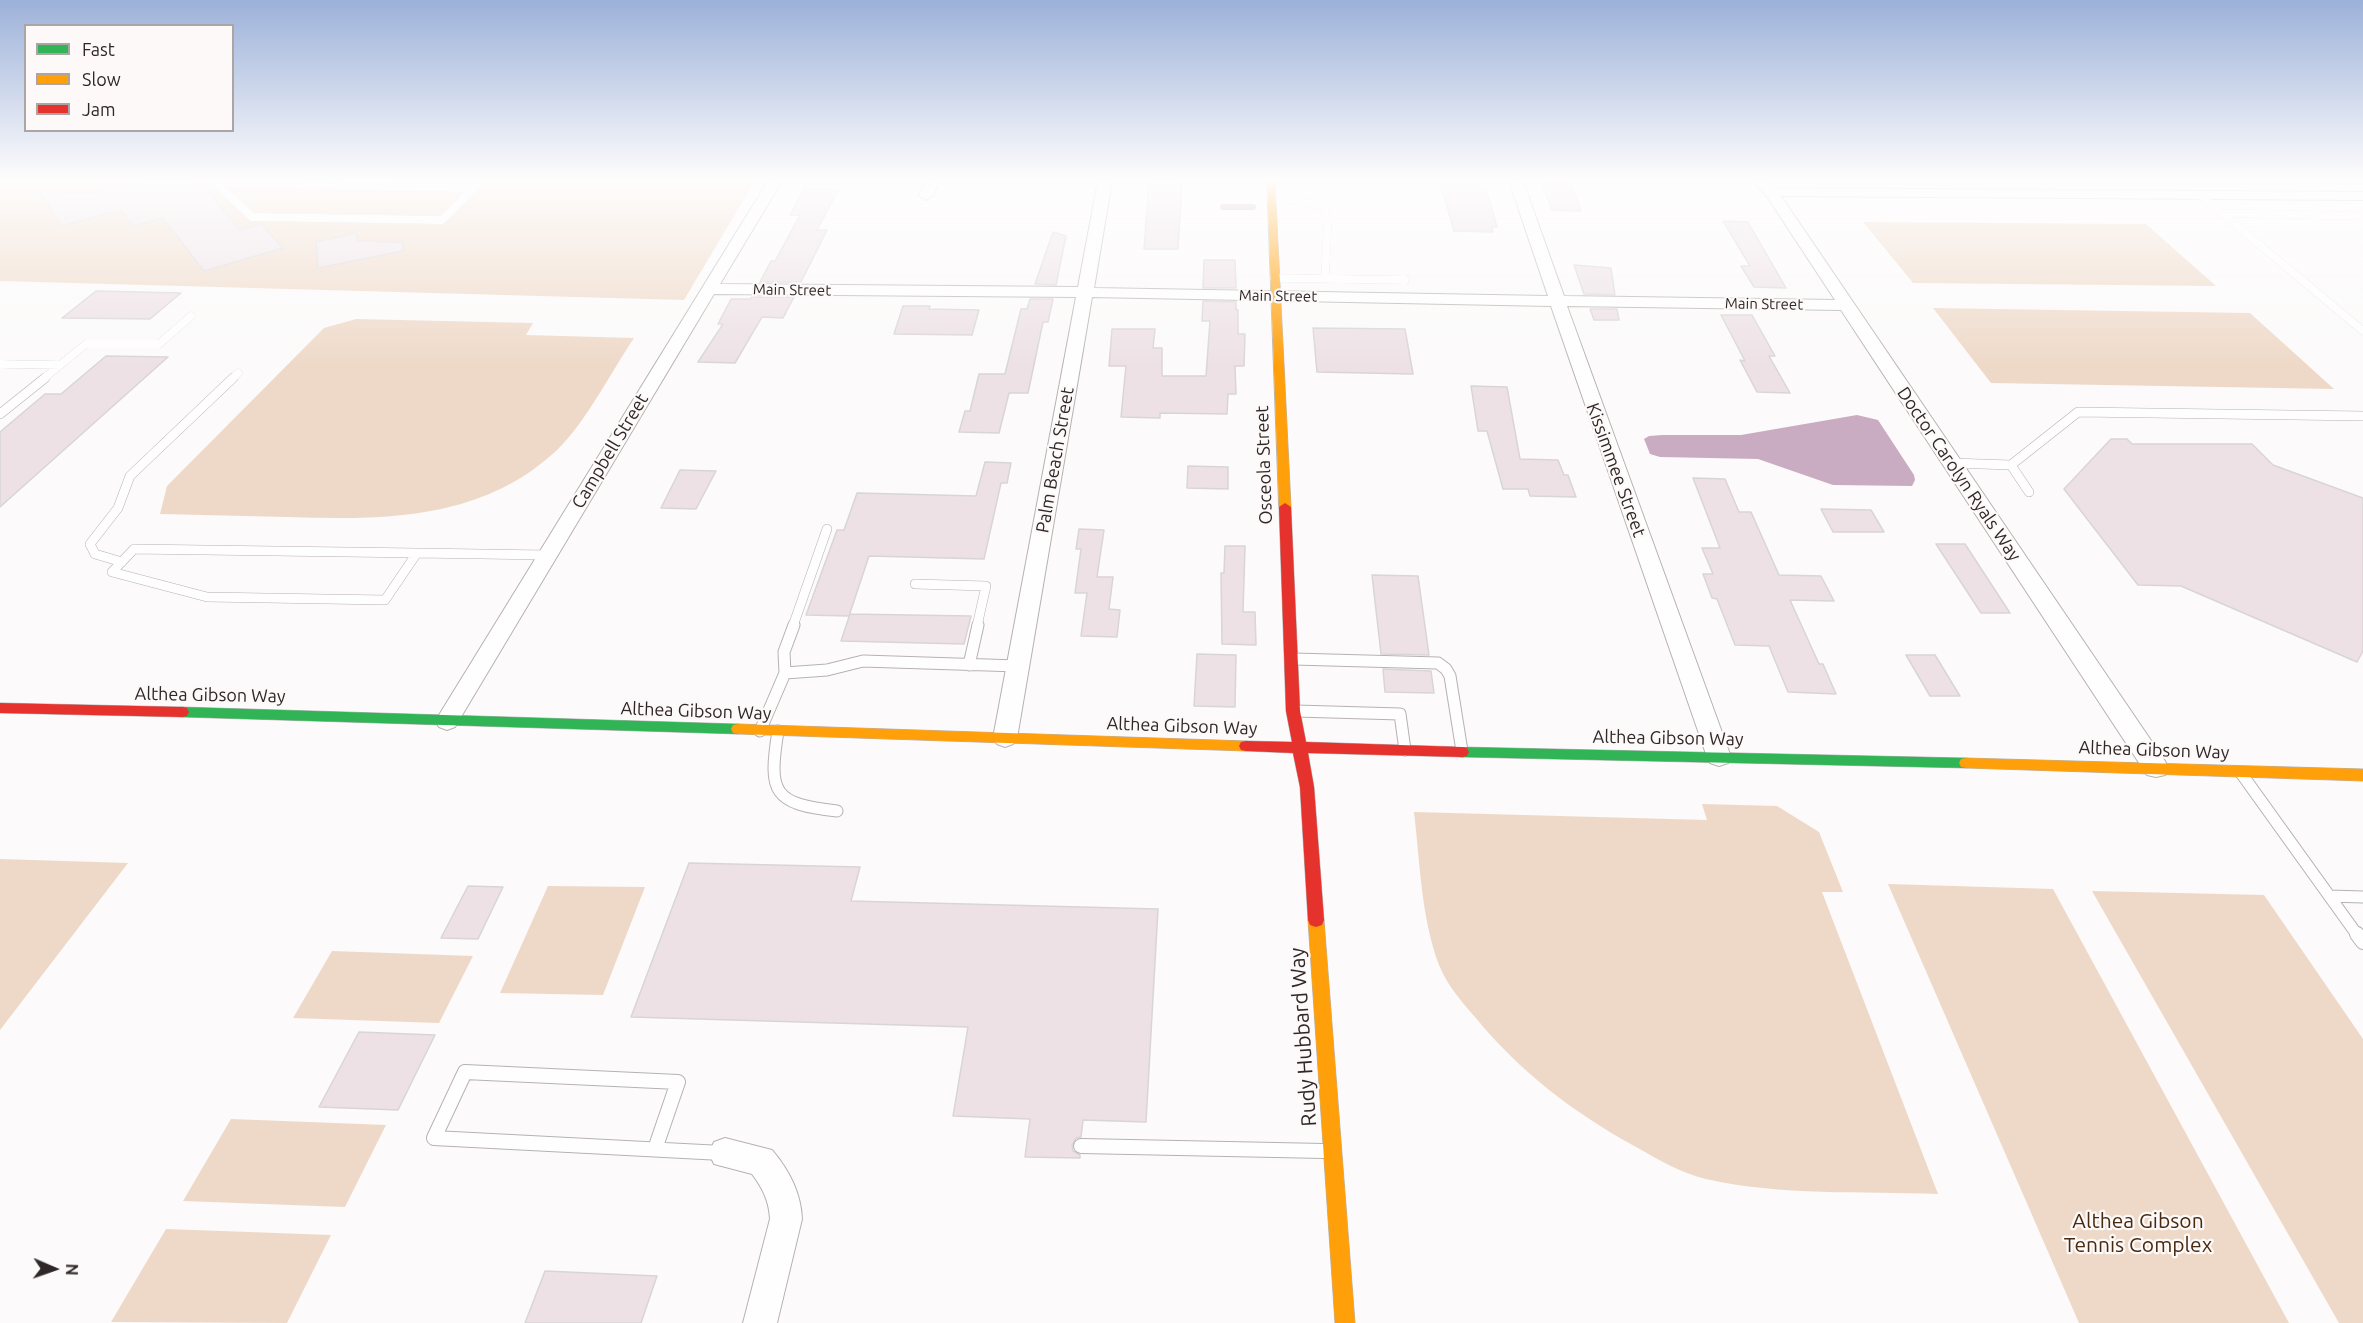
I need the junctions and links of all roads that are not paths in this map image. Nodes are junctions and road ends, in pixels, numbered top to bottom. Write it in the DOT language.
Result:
graph roads {
  1 [pos="737,243"];
  2 [pos="1094,243"];
  3 [pos="1273,243"];
  4 [pos="1327,243"];
  5 [pos="1538,243"];
  6 [pos="1803,243"];
  7 [pos="2258,243"];
  8 [pos="1325,278"];
  9 [pos="1274,279"];
  10 [pos="1406,280"];
  11 [pos="709,288"];
  12 [pos="1084,294"];
  13 [pos="1275,297"];
  14 [pos="1559,301"];
  15 [pos="1846,305"];
  16 [pos="191,316"];
  17 [pos="2363,331"];
  18 [pos="0,364"];
  19 [pos="60,365"];
  20 [pos="238,373"];
  21 [pos="0,414"];
  22 [pos="2363,416"];
  23 [pos="1952,464"];
  24 [pos="2011,465"];
  25 [pos="2029,492"];
  26 [pos="827,529"];
  27 [pos="417,553"];
  28 [pos="546,555"];
  29 [pos="122,562"];
  30 [pos="915,584"];
  31 [pos="1290,659"];
  32 [pos="969,665"];
  33 [pos="1018,666"];
  34 [pos="785,674"];
  35 [pos="0,708"];
  36 [pos="1293,711"];
  37 [pos="447,721"];
  38 [pos="760,731"];
  39 [pos="778,731"];
  40 [pos="1005,738"];
  41 [pos="1299,748"];
  42 [pos="1405,750"];
  43 [pos="1462,751"];
  44 [pos="1719,757"];
  45 [pos="2156,768"];
  46 [pos="2239,770"];
  47 [pos="2363,775"];
  48 [pos="837,812"];
  49 [pos="2330,896"];
  50 [pos="2363,897"];
  51 [pos="2363,942"];
  52 [pos="1082,1146"];
  53 [pos="655,1149"];
  54 [pos="1333,1151"];
  55 [pos="725,1153"];
  56 [pos="760,1323"];
  57 [pos="1345,1323"];
  1 -- 11 [label="street, Campbell Street"];
  2 -- 12 [label="street, Palm Beach Street"];
  3 -- 9 [label="street, Osceola Street"];
  4 -- 8 [label="lane"];
  5 -- 14 [label="street, Kissimmee Street"];
  6 -- 15 [label="street, Doctor Carolyn Ryals Way"];
  7 -- 17 [label="lane"];
  8 -- 9 [label="lane"];
  8 -- 10 [label="lane"];
  9 -- 13 [label="street, Osceola Street"];
  11 -- 12 [label="street, Main Street"];
  11 -- 28 [label="street, Campbell Street"];
  12 -- 13 [label="street, Main Street"];
  12 -- 33 [label="street, Palm Beach Street"];
  13 -- 14 [label="street, Main Street"];
  13 -- 31 [label="street, Osceola Street"];
  14 -- 15 [label="street, Main Street"];
  14 -- 44 [label="street, Kissimmee Street"];
  15 -- 23 [label="street, Doctor Carolyn Ryals Way"];
  16 -- 19 [label="lane"];
  18 -- 19 [label="lane"];
  19 -- 21 [label="lane"];
  20 -- 29 [label="lane"];
  22 -- 24 [label="lane"];
  23 -- 24 [label="lane"];
  23 -- 45 [label="street, Doctor Carolyn Ryals Way"];
  24 -- 25 [label="lane"];
  26 -- 34 [label="lane"];
  27 -- 28 [label="lane"];
  27 -- 29 [label="lane"];
  27 -- 29 [label="lane"];
  28 -- 37 [label="street, Campbell Street"];
  30 -- 32 [label="lane"];
  31 -- 36 [label="street, Osceola Street"];
  31 -- 43 [label="lane"];
  32 -- 33 [label="lane"];
  32 -- 34 [label="lane"];
  33 -- 40 [label="street, Palm Beach Street"];
  34 -- 38 [label="lane"];
  35 -- 37 [label="street, Althea Gibson Way"];
  36 -- 41 [label="street, Osceola Street"];
  36 -- 42 [label="lane"];
  37 -- 38 [label="street, Althea Gibson Way"];
  38 -- 39 [label="street, Althea Gibson Way"];
  39 -- 40 [label="street, Althea Gibson Way"];
  39 -- 48 [label="lane"];
  40 -- 41 [label="street, Althea Gibson Way"];
  41 -- 42 [label="street, Althea Gibson Way"];
  41 -- 54 [label="street, Rudy Hubbard Way"];
  42 -- 43 [label="street, Althea Gibson Way"];
  43 -- 44 [label="street, Althea Gibson Way"];
  44 -- 45 [label="street, Althea Gibson Way"];
  45 -- 46 [label="street, Althea Gibson Way"];
  46 -- 47 [label="street, Althea Gibson Way"];
  46 -- 49 [label="lane"];
  49 -- 50 [label="lane"];
  49 -- 51 [label="lane"];
  52 -- 54 [label="lane"];
  53 -- 53 [label="lane"];
  53 -- 55 [label="lane"];
  54 -- 57 [label="street, Rudy Hubbard Way"];
  55 -- 56 [label="street"];
}
